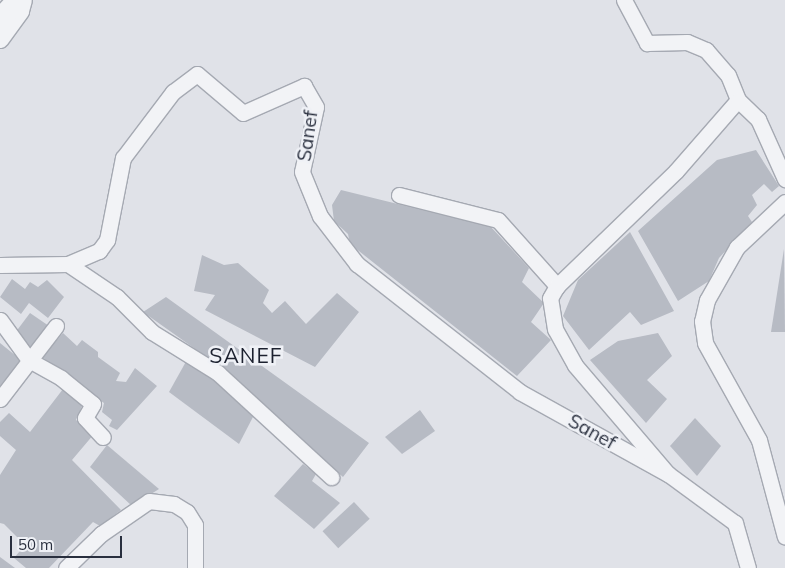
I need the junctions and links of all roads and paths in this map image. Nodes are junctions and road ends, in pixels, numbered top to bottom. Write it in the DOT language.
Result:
graph roads {
  1 [pos="16,0"];
  2 [pos="23,0"];
  3 [pos="624,0"];
  4 [pos="0,17"];
  5 [pos="0,40"];
  6 [pos="738,100"];
  7 [pos="785,179"];
  8 [pos="399,195"];
  9 [pos="785,202"];
  10 [pos="68,264"];
  11 [pos="0,265"];
  12 [pos="557,286"];
  13 [pos="0,320"];
  14 [pos="56,326"];
  15 [pos="29,360"];
  16 [pos="0,399"];
  17 [pos="103,437"];
  18 [pos="668,474"];
  19 [pos="330,477"];
  20 [pos="785,538"];
  21 [pos="66,568"];
  22 [pos="195,568"];
  23 [pos="748,568"];
  1 -- 4 [label="street"];
  2 -- 5 [label="street"];
  3 -- 6 [label="street"];
  6 -- 7 [label="street"];
  6 -- 12 [label="street"];
  8 -- 12 [label="street"];
  9 -- 20 [label="street"];
  10 -- 11 [label="street, Sanef"];
  10 -- 18 [label="street, Sanef"];
  10 -- 19 [label="street"];
  12 -- 18 [label="street, Sanef"];
  13 -- 15 [label="street"];
  14 -- 15 [label="street"];
  15 -- 16 [label="street"];
  15 -- 17 [label="street"];
  18 -- 23 [label="street, Sanef"];
  21 -- 22 [label="street"];
}
